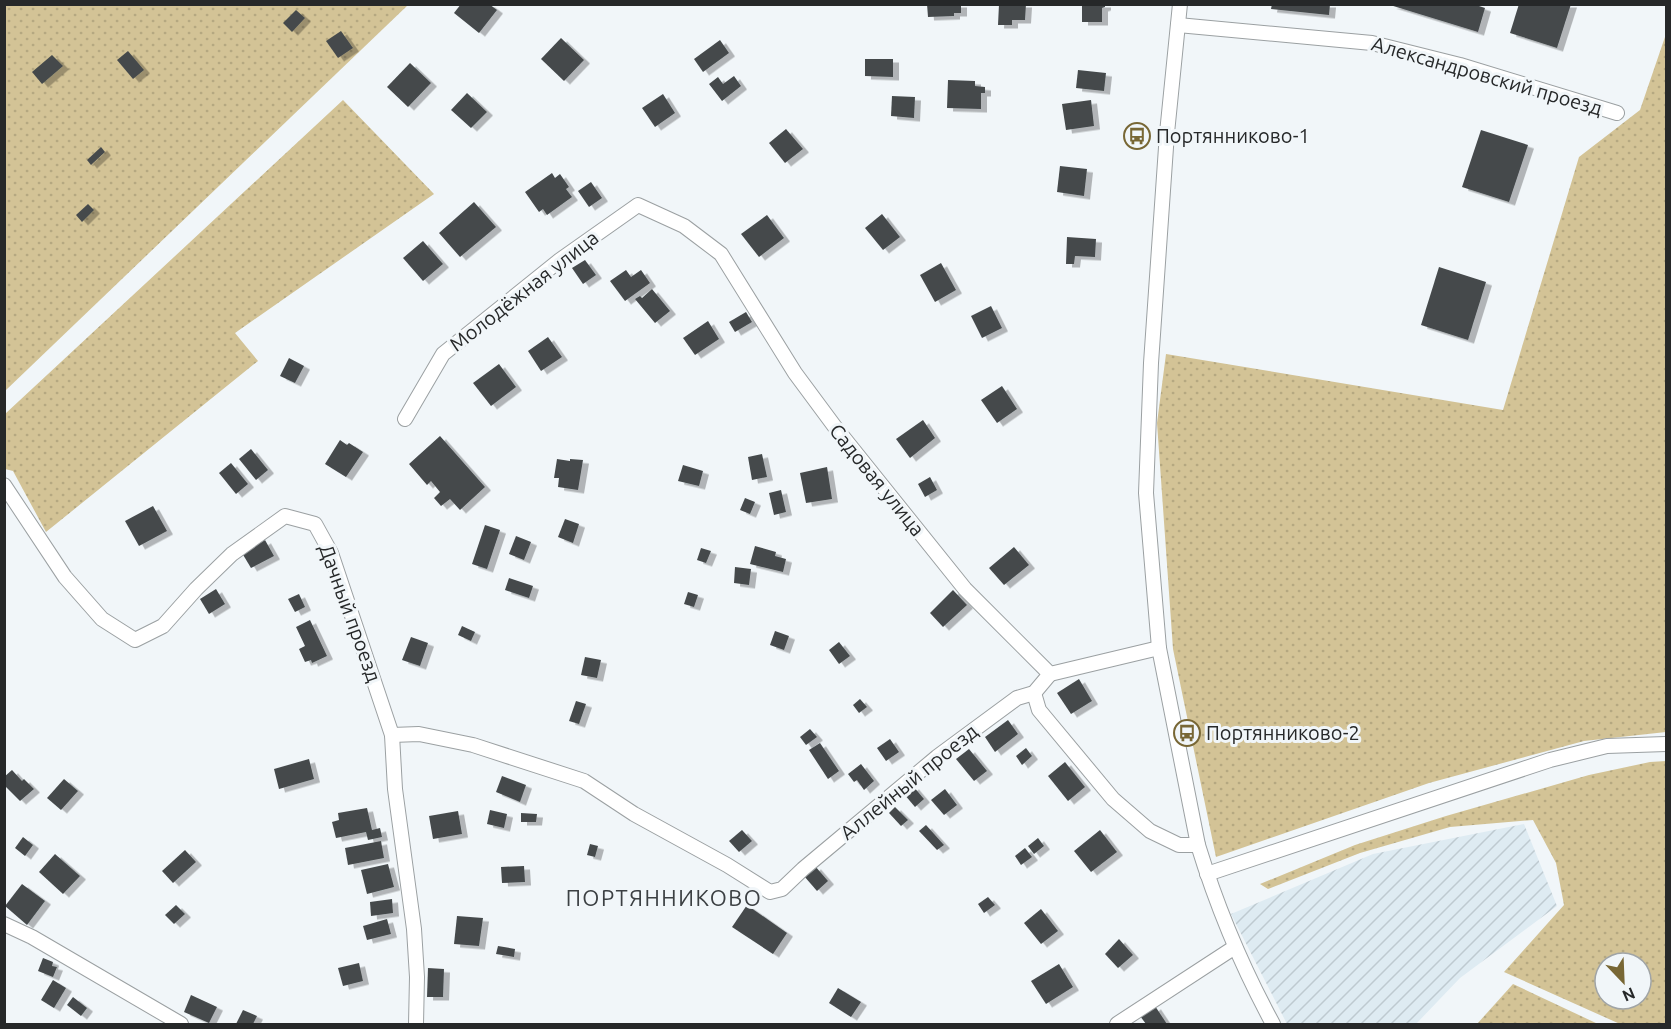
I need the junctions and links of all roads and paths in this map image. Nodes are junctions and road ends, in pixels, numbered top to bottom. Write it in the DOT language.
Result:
graph roads {
  1 [pos="1180,4"];
  2 [pos="1178,25"];
  3 [pos="1617,113"];
  4 [pos="638,205"];
  5 [pos="405,420"];
  6 [pos="4,485"];
  7 [pos="1159,648"];
  8 [pos="1050,674"];
  9 [pos="1034,693"];
  10 [pos="392,735"];
  11 [pos="1666,744"];
  12 [pos="1198,844"];
  13 [pos="1207,874"];
  14 [pos="4,924"];
  15 [pos="1235,947"];
  16 [pos="181,1024"];
  17 [pos="416,1024"];
  18 [pos="1117,1024"];
  19 [pos="1273,1024"];
  1 -- 2 [label="street"];
  2 -- 3 [label="street, Александровский проезд"];
  2 -- 7 [label="street"];
  4 -- 5 [label="street, Молодёжная улица"];
  4 -- 8 [label="street, Садовая улица"];
  6 -- 10 [label="street, Дачный проезд"];
  7 -- 8 [label="street"];
  7 -- 12 [label="street"];
  8 -- 9 [label="street, Аллейный проезд"];
  9 -- 10 [label="street, Аллейный проезд"];
  9 -- 12 [label="street"];
  10 -- 17 [label="street, Дачный проезд"];
  11 -- 13 [label="street"];
  12 -- 13 [label="street"];
  13 -- 15 [label="street"];
  14 -- 16 [label="street"];
  15 -- 18 [label="street"];
  15 -- 19 [label="street"];
}
